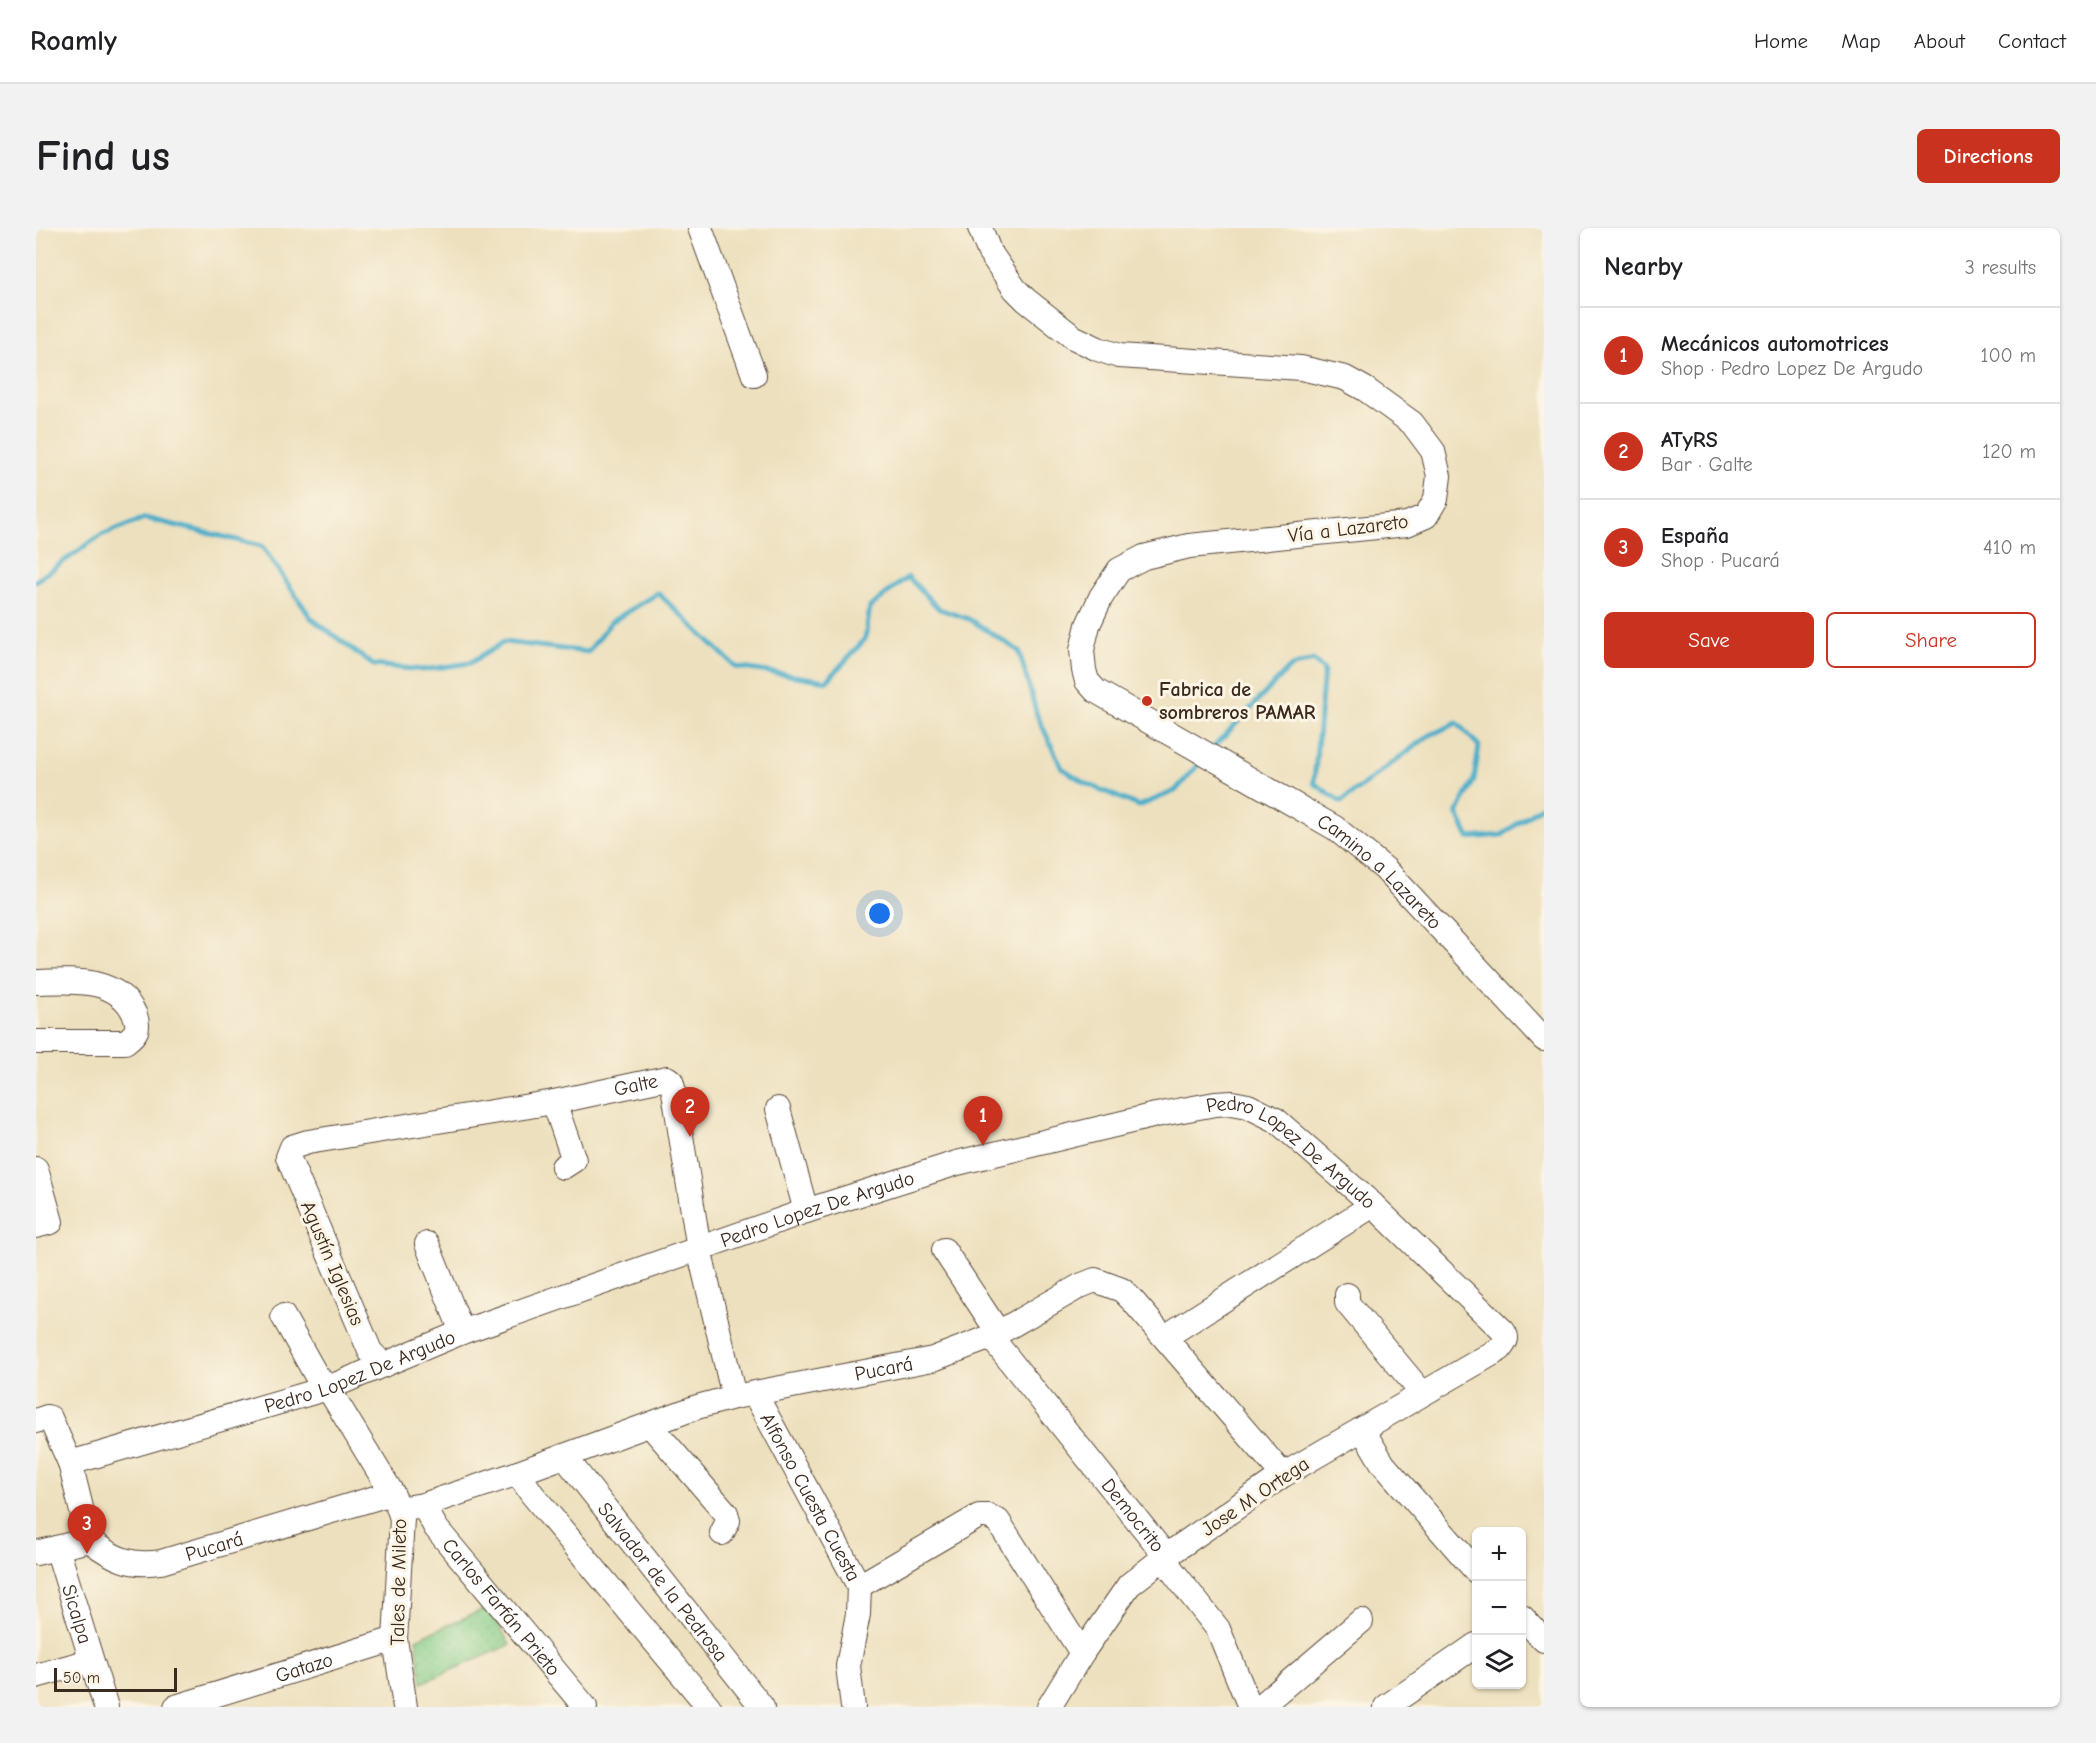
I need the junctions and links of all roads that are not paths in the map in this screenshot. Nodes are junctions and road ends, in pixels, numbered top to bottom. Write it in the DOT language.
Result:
graph roads {
  1 [pos="700,228"];
  2 [pos="980,228"];
  3 [pos="754,375"];
  4 [pos="1184,741"];
  5 [pos="36,982"];
  6 [pos="1544,1039"];
  7 [pos="36,1042"];
  8 [pos="554,1102"];
  9 [pos="778,1108"];
  10 [pos="288,1157"];
  11 [pos="563,1167"];
  12 [pos="36,1169"];
  13 [pos="1372,1205"];
  14 [pos="806,1211"];
  15 [pos="44,1224"];
  16 [pos="427,1244"];
  17 [pos="699,1250"];
  18 [pos="944,1250"];
  19 [pos="1347,1294"];
  20 [pos="283,1316"];
  21 [pos="462,1332"];
  22 [pos="995,1334"];
  23 [pos="1507,1336"];
  24 [pos="1165,1337"];
  25 [pos="383,1365"];
  26 [pos="328,1388"];
  27 [pos="1422,1393"];
  28 [pos="744,1396"];
  29 [pos="36,1421"];
  30 [pos="650,1425"];
  31 [pos="1362,1429"];
  32 [pos="564,1456"];
  33 [pos="70,1463"];
  34 [pos="519,1473"];
  35 [pos="1283,1475"];
  36 [pos="396,1501"];
  37 [pos="423,1505"];
  38 [pos="722,1533"];
  39 [pos="89,1540"];
  40 [pos="46,1550"];
  41 [pos="1166,1557"];
  42 [pos="1472,1566"];
  43 [pos="859,1586"];
  44 [pos="1361,1621"];
  45 [pos="395,1639"];
  46 [pos="1472,1648"];
  47 [pos="1082,1653"];
  48 [pos="90,1661"];
  49 [pos="36,1676"];
  50 [pos="106,1707"];
  51 [pos="176,1707"];
  52 [pos="405,1707"];
  53 [pos="585,1707"];
  54 [pos="709,1707"];
  55 [pos="762,1707"];
  56 [pos="853,1707"];
  57 [pos="1048,1707"];
  58 [pos="1250,1707"];
  59 [pos="1260,1707"];
  60 [pos="1386,1707"];
  1 -- 3 [label="street"];
  2 -- 4 [label="street, Vía a Lazareto"];
  4 -- 6 [label="street, Camino a Lazareto"];
  5 -- 7 [label="street"];
  8 -- 10 [label="street, Galte"];
  8 -- 11 [label="street"];
  8 -- 17 [label="street, Galte"];
  9 -- 14 [label="street"];
  10 -- 25 [label="street, Agustín Iglesias"];
  12 -- 15 [label="street"];
  13 -- 14 [label="street, Pedro Lopez De Argudo"];
  13 -- 23 [label="street, Pedro Lopez De Argudo"];
  13 -- 24 [label="street"];
  14 -- 17 [label="street, Pedro Lopez De Argudo"];
  16 -- 21 [label="street"];
  17 -- 21 [label="street, Pedro Lopez De Argudo"];
  17 -- 28 [label="street, Galte"];
  18 -- 22 [label="street, Democrito"];
  19 -- 27 [label="street"];
  20 -- 26 [label="street"];
  21 -- 25 [label="street, Pedro Lopez De Argudo"];
  22 -- 24 [label="street, Pucará"];
  22 -- 28 [label="street, Pucará"];
  22 -- 41 [label="street, Democrito"];
  23 -- 27 [label="street, Jose M Ortega"];
  24 -- 35 [label="street, Pucará"];
  25 -- 26 [label="street, Pedro Lopez De Argudo"];
  26 -- 33 [label="street, Pedro Lopez De Argudo"];
  26 -- 36 [label="street"];
  27 -- 31 [label="street, Jose M Ortega"];
  28 -- 30 [label="street, Pucará"];
  28 -- 43 [label="street, Alfonso Cuesta Cuesta"];
  29 -- 33 [label="street"];
  30 -- 32 [label="street, Pucará"];
  30 -- 38 [label="street"];
  31 -- 35 [label="street, Jose M Ortega"];
  31 -- 42 [label="street"];
  32 -- 34 [label="street, Pucará"];
  32 -- 55 [label="street, Salvador de la Pedrosa"];
  33 -- 39 [label="street"];
  34 -- 37 [label="street, Pucará"];
  34 -- 54 [label="street"];
  35 -- 41 [label="street, Jose M Ortega"];
  36 -- 37 [label="street, Pucará"];
  36 -- 39 [label="street, Pucará"];
  36 -- 45 [label="street, Tales de Mileto"];
  37 -- 53 [label="street, Carlos Farfán Prieto"];
  39 -- 40 [label="street"];
  40 -- 48 [label="street, Sicalpa"];
  41 -- 47 [label="street, Jose M Ortega"];
  41 -- 58 [label="street, Democrito"];
  43 -- 47 [label="street"];
  43 -- 56 [label="street, Alfonso Cuesta Cuesta"];
  44 -- 59 [label="street"];
  45 -- 51 [label="street, Gatazo"];
  45 -- 52 [label="street, Tales de Mileto"];
  46 -- 60 [label="street"];
  47 -- 57 [label="street, Jose M Ortega"];
  48 -- 49 [label="street, Sicalpa"];
  48 -- 50 [label="street"];
}
